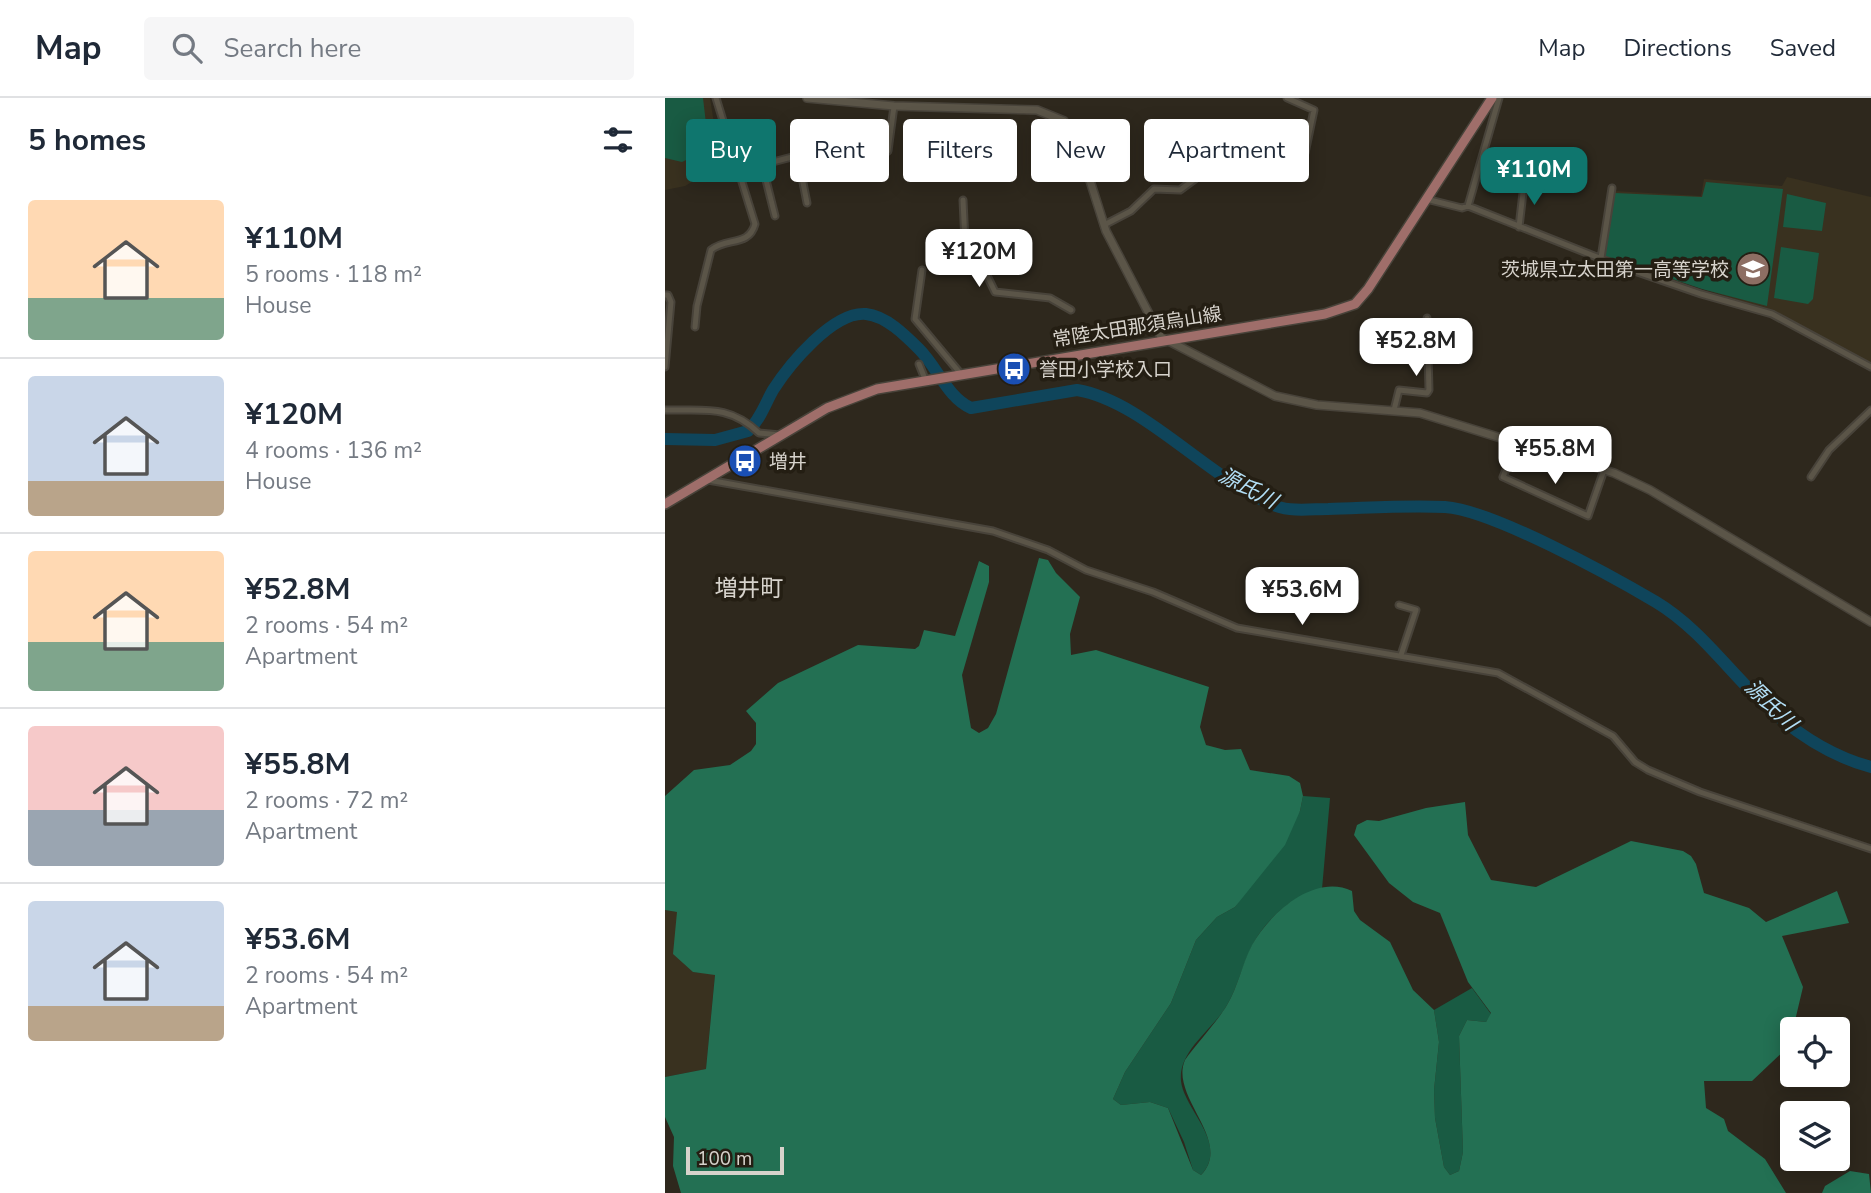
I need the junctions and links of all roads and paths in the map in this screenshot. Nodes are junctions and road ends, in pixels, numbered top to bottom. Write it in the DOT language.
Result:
graph roads {
  1 [pos="716,98"];
  2 [pos="807,98"];
  3 [pos="1287,98"];
  4 [pos="1492,98"];
  5 [pos="1499,98"];
  6 [pos="894,106"];
  7 [pos="1309,134"];
  8 [pos="889,144"];
  9 [pos="790,159"];
  10 [pos="803,182"];
  11 [pos="1191,182"];
  12 [pos="1524,184"];
  13 [pos="1612,188"];
  14 [pos="1426,199"];
  15 [pos="963,200"];
  16 [pos="807,203"];
  17 [pos="1468,206"];
  18 [pos="775,216"];
  19 [pos="1104,225"];
  20 [pos="1519,227"];
  21 [pos="1601,258"];
  22 [pos="922,270"];
  23 [pos="665,295"];
  24 [pos="1071,310"];
  25 [pos="1427,318"];
  26 [pos="695,327"];
  27 [pos="1165,339"];
  28 [pos="919,364"];
  29 [pos="665,367"];
  30 [pos="1871,368"];
  31 [pos="958,373"];
  32 [pos="929,378"];
  33 [pos="665,410"];
  34 [pos="1394,410"];
  35 [pos="1871,410"];
  36 [pos="780,435"];
  37 [pos="1517,443"];
  38 [pos="1604,470"];
  39 [pos="1811,477"];
  40 [pos="704,479"];
  41 [pos="665,504"];
  42 [pos="1399,605"];
  43 [pos="1871,622"];
  44 [pos="1401,655"];
  45 [pos="1871,849"];
  1 -- 26 [label="street"];
  2 -- 6 [label="street"];
  3 -- 7 [label="street"];
  4 -- 14 [label="main road, 常陸太田那須烏山線"];
  5 -- 17 [label="street"];
  6 -- 8 [label="street"];
  6 -- 19 [label="street"];
  9 -- 18 [label="street"];
  10 -- 16 [label="street"];
  11 -- 19 [label="street"];
  12 -- 20 [label="street"];
  13 -- 21 [label="street"];
  14 -- 17 [label="street"];
  14 -- 27 [label="main road, 常陸太田那須烏山線"];
  15 -- 24 [label="street"];
  17 -- 20 [label="street"];
  19 -- 27 [label="street"];
  20 -- 21 [label="street"];
  21 -- 30 [label="street"];
  22 -- 31 [label="street"];
  23 -- 29 [label="street"];
  25 -- 34 [label="street"];
  27 -- 31 [label="main road, 常陸太田那須烏山線"];
  27 -- 34 [label="street"];
  28 -- 32 [label="street"];
  31 -- 32 [label="main road, 常陸太田那須烏山線"];
  32 -- 36 [label="main road, 常陸太田那須烏山線"];
  33 -- 36 [label="street"];
  34 -- 37 [label="street"];
  35 -- 39 [label="street"];
  36 -- 40 [label="main road, 常陸太田那須烏山線"];
  37 -- 38 [label="street"];
  37 -- 38 [label="street"];
  38 -- 43 [label="street"];
  40 -- 41 [label="main road, 常陸太田那須烏山線"];
  40 -- 44 [label="street"];
  42 -- 44 [label="street"];
  44 -- 45 [label="street"];
}
